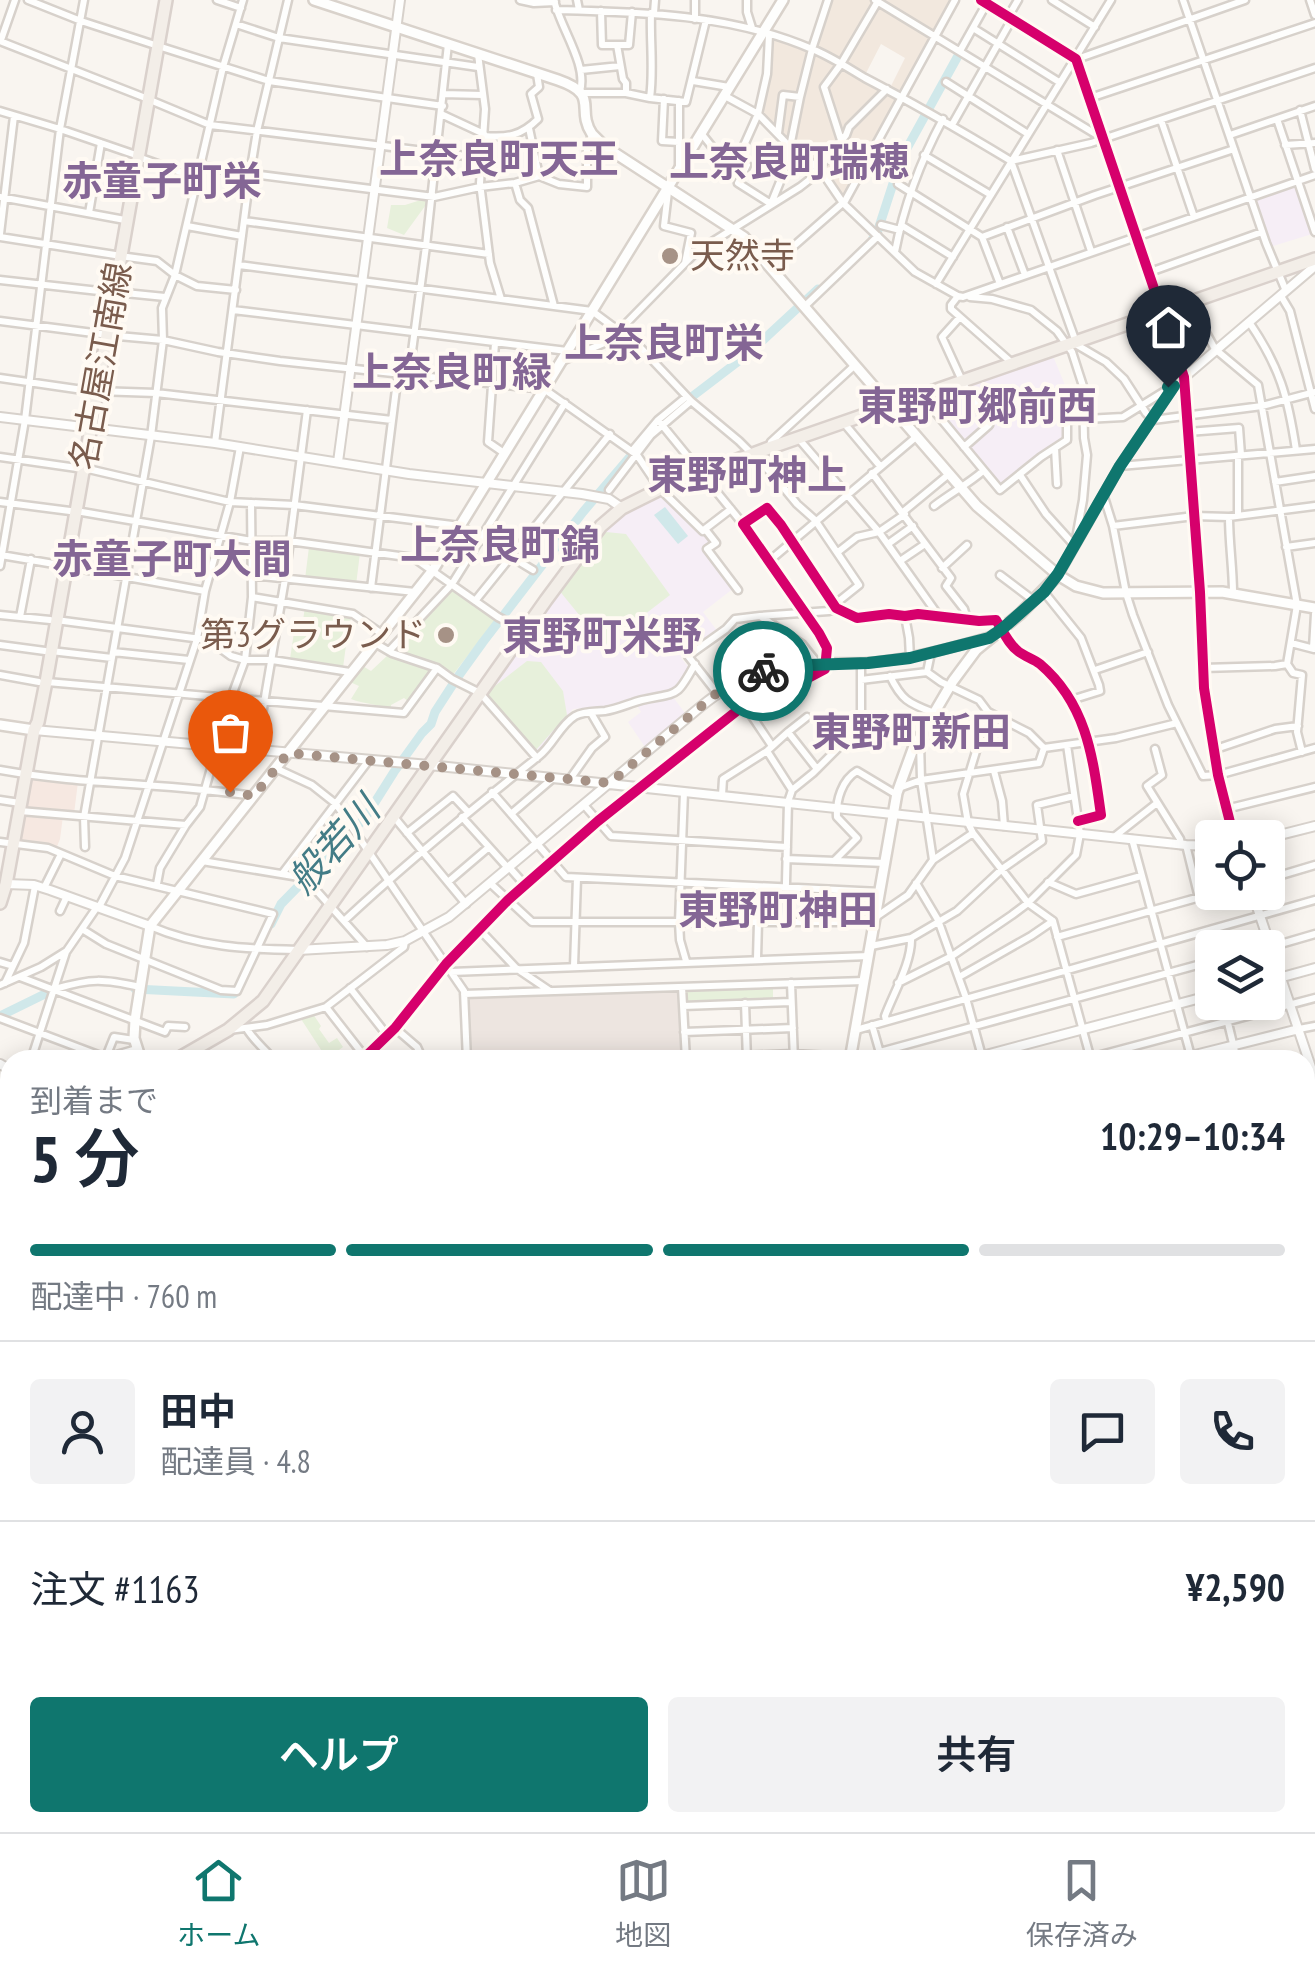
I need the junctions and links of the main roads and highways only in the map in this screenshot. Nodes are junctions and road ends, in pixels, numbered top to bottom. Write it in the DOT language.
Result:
graph roads {
  1 [pos="163,0"];
  2 [pos="314,0"];
  3 [pos="783,0"];
  4 [pos="668,186"];
  5 [pos="1315,262"];
  6 [pos="890,406"];
  7 [pos="1058,574"];
  8 [pos="1315,611"];
  9 [pos="0,725"];
  10 [pos="34,730"];
  11 [pos="3,884"];
  12 [pos="0,903"];
  13 [pos="138,1050"];
  14 [pos="195,1050"];
  15 [pos="852,1050"];
  1 -- 10 [label="main road, 名古屋江南線"];
  2 -- 4 [label="main road"];
  3 -- 4 [label="main road"];
  4 -- 6 [label="main road"];
  4 -- 13 [label="main road"];
  5 -- 6 [label="main road"];
  6 -- 7 [label="main road"];
  6 -- 14 [label="main road"];
  7 -- 8 [label="main road"];
  7 -- 15 [label="main road"];
  9 -- 10 [label="main road"];
  10 -- 11 [label="main road, 名古屋江南線"];
  11 -- 12 [label="main road, 名古屋江南線"];
}
